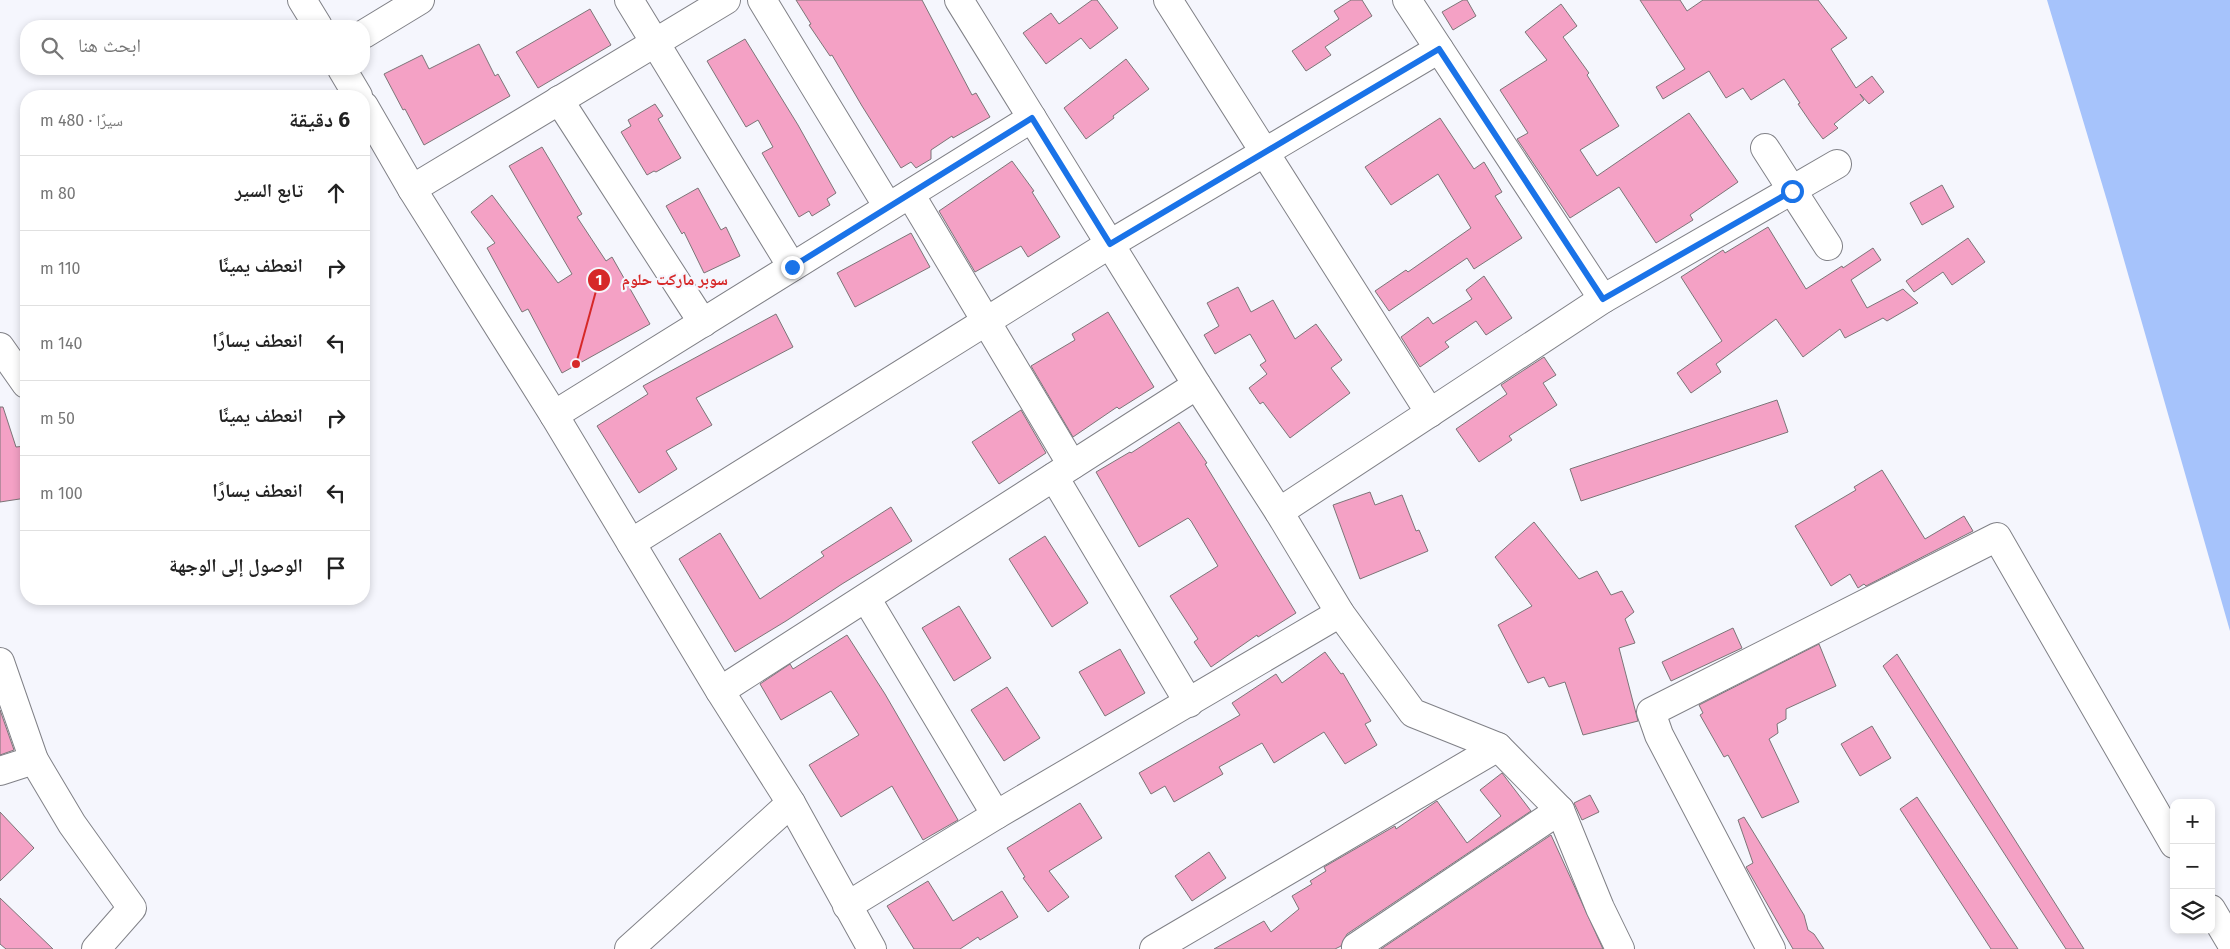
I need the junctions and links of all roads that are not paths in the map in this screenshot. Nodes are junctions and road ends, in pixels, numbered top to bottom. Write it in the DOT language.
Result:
graph roads {
  1 [pos="302,0"];
  2 [pos="420,0"];
  3 [pos="629,0"];
  4 [pos="726,0"];
  5 [pos="762,0"];
  6 [pos="1168,0"];
  7 [pos="1407,0"];
  8 [pos="965,2"];
  9 [pos="314,20"];
  10 [pos="370,30"];
  11 [pos="656,42"];
  12 [pos="1439,49"];
  13 [pos="346,75"];
  14 [pos="354,90"];
  15 [pos="559,100"];
  16 [pos="370,116"];
  17 [pos="1032,118"];
  18 [pos="1765,148"];
  19 [pos="1264,152"];
  20 [pos="1837,164"];
  21 [pos="412,189"];
  22 [pos="1792,191"];
  23 [pos="899,200"];
  24 [pos="1110,244"];
  25 [pos="1828,246"];
  26 [pos="792,267"];
  27 [pos="1603,299"];
  28 [pos="986,321"];
  29 [pos="703,323"];
  30 [pos="0,347"];
  31 [pos="20,375"];
  32 [pos="1196,386"];
  33 [pos="1430,413"];
  34 [pos="554,415"];
  35 [pos="1063,471"];
  36 [pos="1279,512"];
  37 [pos="631,543"];
  38 [pos="866,598"];
  39 [pos="1340,613"];
  40 [pos="0,662"];
  41 [pos="720,691"];
  42 [pos="1189,703"];
  43 [pos="1498,747"];
  44 [pos="34,760"];
  45 [pos="0,771"];
  46 [pos="791,803"];
  47 [pos="1560,810"];
  48 [pos="996,815"];
  49 [pos="2170,837"];
  50 [pos="847,906"];
  51 [pos="2215,916"];
  52 [pos="2230,941"];
  53 [pos="96,949"];
  54 [pos="629,949"];
  55 [pos="872,949"];
  56 [pos="1154,949"];
  57 [pos="1357,949"];
  58 [pos="1620,949"];
  59 [pos="1771,949"];
  1 -- 9 [label="street"];
  2 -- 10 [label="street"];
  3 -- 11 [label="street"];
  4 -- 11 [label="street"];
  5 -- 23 [label="street"];
  6 -- 19 [label="street"];
  7 -- 12 [label="street"];
  8 -- 17 [label="street"];
  11 -- 15 [label="street"];
  11 -- 26 [label="street"];
  12 -- 19 [label="street"];
  12 -- 27 [label="street"];
  13 -- 14 [label="street"];
  15 -- 21 [label="street"];
  15 -- 29 [label="street"];
  16 -- 21 [label="street"];
  17 -- 23 [label="street"];
  17 -- 24 [label="street"];
  18 -- 22 [label="street"];
  19 -- 24 [label="street"];
  19 -- 33 [label="street"];
  20 -- 22 [label="street"];
  21 -- 34 [label="street"];
  22 -- 25 [label="street"];
  22 -- 27 [label="street"];
  23 -- 26 [label="street"];
  23 -- 28 [label="street"];
  24 -- 28 [label="street"];
  24 -- 32 [label="street"];
  26 -- 29 [label="street"];
  27 -- 33 [label="street"];
  28 -- 35 [label="street"];
  28 -- 37 [label="street"];
  29 -- 34 [label="street"];
  30 -- 31 [label="street"];
  32 -- 35 [label="street"];
  32 -- 36 [label="street"];
  33 -- 36 [label="street"];
  34 -- 37 [label="street"];
  35 -- 38 [label="street"];
  35 -- 42 [label="street"];
  36 -- 39 [label="street"];
  37 -- 41 [label="street"];
  38 -- 41 [label="street"];
  38 -- 48 [label="street"];
  39 -- 42 [label="street"];
  39 -- 43 [label="street"];
  40 -- 44 [label="street"];
  41 -- 46 [label="street"];
  42 -- 48 [label="street"];
  43 -- 47 [label="street"];
  43 -- 56 [label="street"];
  44 -- 45 [label="street"];
  44 -- 53 [label="street"];
  46 -- 50 [label="street"];
  46 -- 54 [label="street"];
  47 -- 57 [label="street"];
  47 -- 58 [label="street"];
  48 -- 50 [label="street"];
  49 -- 59 [label="street"];
  50 -- 55 [label="street"];
  51 -- 52 [label="street"];
}
